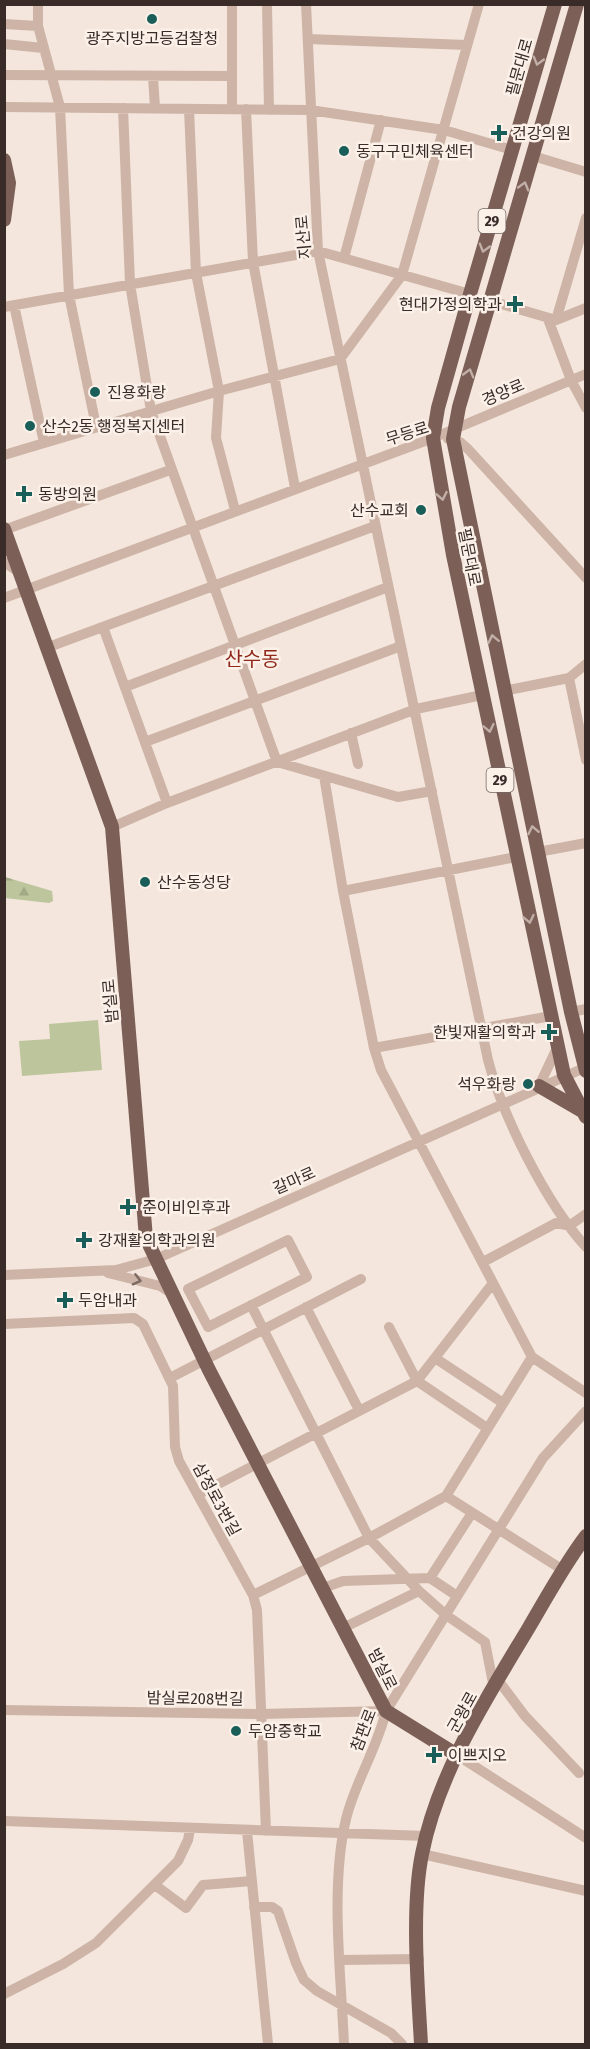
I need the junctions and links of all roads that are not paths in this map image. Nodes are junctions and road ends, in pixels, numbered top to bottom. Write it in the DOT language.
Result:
graph roads {
  1 [pos="38,4"];
  2 [pos="232,4"];
  3 [pos="267,4"];
  4 [pos="306,4"];
  5 [pos="479,4"];
  6 [pos="555,4"];
  7 [pos="577,4"];
  8 [pos="4,24"];
  9 [pos="38,26"];
  10 [pos="308,39"];
  11 [pos="4,44"];
  12 [pos="467,45"];
  13 [pos="43,48"];
  14 [pos="4,75"];
  15 [pos="153,76"];
  16 [pos="232,76"];
  17 [pos="51,77"];
  18 [pos="4,107"];
  19 [pos="60,107"];
  20 [pos="123,108"];
  21 [pos="155,108"];
  22 [pos="189,109"];
  23 [pos="232,109"];
  24 [pos="246,110"];
  25 [pos="268,110"];
  26 [pos="310,110"];
  27 [pos="381,120"];
  28 [pos="444,130"];
  29 [pos="512,150"];
  30 [pos="533,156"];
  31 [pos="6,169"];
  32 [pos="585,172"];
  33 [pos="585,218"];
  34 [pos="4,220"];
  35 [pos="318,251"];
  36 [pos="344,258"];
  37 [pos="253,262"];
  38 [pos="196,273"];
  39 [pos="402,275"];
  40 [pos="130,284"];
  41 [pos="470,294"];
  42 [pos="69,295"];
  43 [pos="491,301"];
  44 [pos="9,306"];
  45 [pos="585,308"];
  46 [pos="552,319"];
  47 [pos="340,359"];
  48 [pos="585,374"];
  49 [pos="273,376"];
  50 [pos="571,380"];
  51 [pos="219,391"];
  52 [pos="585,408"];
  53 [pos="151,411"];
  54 [pos="96,426"];
  55 [pos="453,434"];
  56 [pos="433,438"];
  57 [pos="44,442"];
  58 [pos="4,455"];
  59 [pos="361,464"];
  60 [pos="170,470"];
  61 [pos="295,488"];
  62 [pos="235,510"];
  63 [pos="375,526"];
  64 [pos="191,527"];
  65 [pos="5,529"];
  66 [pos="4,562"];
  67 [pos="19,572"];
  68 [pos="585,578"];
  69 [pos="388,587"];
  70 [pos="214,588"];
  71 [pos="25,589"];
  72 [pos="4,598"];
  73 [pos="103,627"];
  74 [pos="236,646"];
  75 [pos="401,646"];
  76 [pos="46,648"];
  77 [pos="585,664"];
  78 [pos="569,678"];
  79 [pos="125,687"];
  80 [pos="504,691"];
  81 [pos="482,695"];
  82 [pos="254,700"];
  83 [pos="416,709"];
  84 [pos="351,733"];
  85 [pos="145,742"];
  86 [pos="585,760"];
  87 [pos="277,762"];
  88 [pos="358,764"];
  89 [pos="324,776"];
  90 [pos="432,791"];
  91 [pos="167,803"];
  92 [pos="112,827"];
  93 [pos="585,843"];
  94 [pos="538,852"];
  95 [pos="516,857"];
  96 [pos="450,870"];
  97 [pos="343,891"];
  98 [pos="585,1009"];
  99 [pos="571,1012"];
  100 [pos="551,1016"];
  101 [pos="482,1029"];
  102 [pos="558,1046"];
  103 [pos="374,1048"];
  104 [pos="585,1070"];
  105 [pos="564,1075"];
  106 [pos="539,1086"];
  107 [pos="504,1102"];
  108 [pos="584,1114"];
  109 [pos="417,1141"];
  110 [pos="585,1214"];
  111 [pos="569,1226"];
  112 [pos="585,1247"];
  113 [pos="156,1259"];
  114 [pos="483,1262"];
  115 [pos="99,1271"];
  116 [pos="4,1275"];
  117 [pos="361,1279"];
  118 [pos="493,1283"];
  119 [pos="173,1294"];
  120 [pos="251,1305"];
  121 [pos="306,1307"];
  122 [pos="4,1324"];
  123 [pos="389,1327"];
  124 [pos="263,1329"];
  125 [pos="532,1357"];
  126 [pos="435,1358"];
  127 [pos="204,1359"];
  128 [pos="170,1378"];
  129 [pos="417,1381"];
  130 [pos="585,1393"];
  131 [pos="503,1403"];
  132 [pos="359,1410"];
  133 [pos="585,1411"];
  134 [pos="487,1428"];
  135 [pos="314,1433"];
  136 [pos="258,1464"];
  137 [pos="198,1494"];
  138 [pos="446,1496"];
  139 [pos="472,1513"];
  140 [pos="499,1530"];
  141 [pos="585,1536"];
  142 [pos="369,1538"];
  143 [pos="312,1567"];
  144 [pos="562,1570"];
  145 [pos="406,1578"];
  146 [pos="430,1578"];
  147 [pos="323,1587"];
  148 [pos="419,1591"];
  149 [pos="253,1596"];
  150 [pos="458,1596"];
  151 [pos="446,1615"];
  152 [pos="343,1628"];
  153 [pos="496,1684"];
  154 [pos="4,1710"];
  155 [pos="386,1711"];
  156 [pos="261,1714"];
  157 [pos="457,1755"];
  158 [pos="579,1773"];
  159 [pos="4,1821"];
  160 [pos="190,1829"];
  161 [pos="247,1830"];
  162 [pos="266,1831"];
  163 [pos="344,1833"];
  164 [pos="426,1836"];
  165 [pos="585,1838"];
  166 [pos="422,1854"];
  167 [pos="252,1881"];
  168 [pos="155,1885"];
  169 [pos="585,1891"];
  170 [pos="254,1907"];
  171 [pos="419,1959"];
  172 [pos="341,1960"];
  173 [pos="4,1994"];
  174 [pos="342,2004"];
  175 [pos="268,2044"];
  176 [pos="344,2044"];
  177 [pos="402,2044"];
  178 [pos="421,2044"];
  1 -- 9 [label="street"];
  2 -- 16 [label="street"];
  3 -- 25 [label="street"];
  4 -- 10 [label="street, 지산로"];
  5 -- 12 [label="street"];
  6 -- 29 [label="main road, 필문대로 / 29, one-way"];
  7 -- 30 [label="main road, 필문대로 / 29"];
  8 -- 9 [label="street"];
  9 -- 13 [label="street"];
  10 -- 12 [label="street"];
  10 -- 26 [label="street, 지산로"];
  11 -- 13 [label="street"];
  12 -- 28 [label="street"];
  13 -- 17 [label="street"];
  14 -- 17 [label="street"];
  15 -- 16 [label="street"];
  15 -- 17 [label="street"];
  15 -- 21 [label="street"];
  16 -- 23 [label="street"];
  17 -- 19 [label="street"];
  18 -- 19 [label="street"];
  19 -- 20 [label="street"];
  19 -- 42 [label="street"];
  20 -- 21 [label="street"];
  20 -- 40 [label="street"];
  21 -- 22 [label="street"];
  22 -- 23 [label="street"];
  22 -- 38 [label="street"];
  23 -- 24 [label="street"];
  24 -- 25 [label="street"];
  24 -- 37 [label="street"];
  25 -- 26 [label="street"];
  26 -- 27 [label="street"];
  26 -- 35 [label="street, 지산로"];
  27 -- 28 [label="street"];
  27 -- 36 [label="street"];
  28 -- 29 [label="street"];
  28 -- 39 [label="street"];
  29 -- 41 [label="main road, 필문대로 / 29, one-way"];
  30 -- 32 [label="street"];
  43 -- 30 [label="main road, 필문대로 / 29, one-way"];
  31 -- 34 [label="main road"];
  33 -- 46 [label="street"];
  35 -- 36 [label="street"];
  35 -- 37 [label="street"];
  35 -- 47 [label="street, 지산로"];
  36 -- 39 [label="street"];
  37 -- 38 [label="street"];
  37 -- 49 [label="street"];
  38 -- 40 [label="street"];
  38 -- 51 [label="street"];
  39 -- 41 [label="street"];
  39 -- 47 [label="street"];
  40 -- 42 [label="street"];
  40 -- 53 [label="street"];
  41 -- 56 [label="main road, 필문대로 / 29"];
  42 -- 44 [label="street"];
  42 -- 54 [label="street"];
  43 -- 46 [label="street"];
  55 -- 43 [label="main road, 필문대로 / 29, one-way"];
  44 -- 57 [label="street"];
  45 -- 46 [label="street"];
  46 -- 50 [label="street"];
  47 -- 49 [label="street"];
  47 -- 59 [label="street, 지산로"];
  48 -- 50 [label="street, 경양로"];
  49 -- 51 [label="street"];
  49 -- 61 [label="street"];
  50 -- 52 [label="street"];
  50 -- 55 [label="street, 경양로"];
  51 -- 53 [label="street"];
  51 -- 62 [label="street"];
  53 -- 54 [label="street"];
  53 -- 60 [label="street"];
  54 -- 57 [label="street"];
  55 -- 56 [label="street, 경양로"];
  55 -- 68 [label="street, 무등로"];
  80 -- 55 [label="main road, 필문대로 / 29, one-way"];
  56 -- 59 [label="street, 무등로"];
  56 -- 81 [label="main road, 필문대로 / 29, one-way"];
  57 -- 58 [label="street"];
  59 -- 61 [label="street, 무등로"];
  59 -- 63 [label="street, 지산로"];
  60 -- 64 [label="street"];
  60 -- 65 [label="street"];
  61 -- 62 [label="street, 무등로"];
  62 -- 64 [label="street, 무등로"];
  63 -- 69 [label="street, 지산로"];
  63 -- 70 [label="street"];
  64 -- 70 [label="street"];
  64 -- 71 [label="street, 무등로"];
  65 -- 67 [label="main road, 밤실로"];
  66 -- 67 [label="street"];
  67 -- 71 [label="main road, 밤실로"];
  69 -- 74 [label="street"];
  69 -- 75 [label="street, 지산로"];
  70 -- 73 [label="street"];
  70 -- 74 [label="street"];
  71 -- 72 [label="street, 무등로"];
  71 -- 76 [label="main road, 밤실로"];
  73 -- 76 [label="street"];
  73 -- 79 [label="street"];
  74 -- 79 [label="street"];
  74 -- 82 [label="street"];
  75 -- 82 [label="street"];
  75 -- 83 [label="street, 지산로"];
  76 -- 92 [label="main road, 밤실로"];
  77 -- 78 [label="street"];
  78 -- 80 [label="street"];
  78 -- 86 [label="street"];
  79 -- 85 [label="street"];
  94 -- 80 [label="main road, 필문대로 / 29, one-way"];
  81 -- 83 [label="street"];
  81 -- 95 [label="main road, 필문대로 / 29, one-way"];
  82 -- 85 [label="street"];
  82 -- 87 [label="street"];
  83 -- 84 [label="street"];
  83 -- 90 [label="street, 지산로"];
  84 -- 87 [label="street"];
  84 -- 88 [label="street"];
  85 -- 91 [label="street"];
  87 -- 89 [label="street"];
  87 -- 91 [label="street"];
  89 -- 90 [label="street"];
  89 -- 97 [label="street"];
  90 -- 96 [label="street, 지산로"];
  91 -- 92 [label="street"];
  92 -- 113 [label="main road, 밤실로"];
  93 -- 94 [label="street"];
  94 -- 99 [label="main road, 필문대로 / 29"];
  95 -- 96 [label="street"];
  95 -- 100 [label="main road, 필문대로 / 29, one-way"];
  96 -- 97 [label="street"];
  96 -- 101 [label="street, 지산로"];
  97 -- 103 [label="street"];
  98 -- 99 [label="street"];
  99 -- 104 [label="main road, 필문대로 / 29"];
  100 -- 101 [label="street"];
  100 -- 102 [label="main road, 필문대로 / 29"];
  101 -- 103 [label="street"];
  101 -- 107 [label="street, 지산로"];
  102 -- 105 [label="main road, 필문대로 / 29"];
  102 -- 106 [label="street"];
  103 -- 109 [label="street"];
  104 -- 105 [label="street, 갈마로"];
  105 -- 106 [label="street, 갈마로"];
  105 -- 108 [label="main road, 필문대로 / 29"];
  106 -- 107 [label="street, 갈마로"];
  106 -- 108 [label="main road"];
  107 -- 109 [label="street, 갈마로"];
  107 -- 111 [label="street, 지산로"];
  109 -- 113 [label="street, 갈마로"];
  109 -- 114 [label="street"];
  110 -- 111 [label="street"];
  111 -- 112 [label="street, 지산로"];
  111 -- 114 [label="street"];
  113 -- 115 [label="street, 갈마로"];
  113 -- 119 [label="main road, 밤실로"];
  114 -- 118 [label="street"];
  115 -- 116 [label="street, 갈마로"];
  115 -- 119 [label="street, one-way"];
  117 -- 121 [label="street"];
  118 -- 125 [label="street"];
  118 -- 126 [label="street"];
  119 -- 127 [label="main road, 밤실로"];
  120 -- 120 [label="street"];
  120 -- 124 [label="street"];
  121 -- 124 [label="street"];
  121 -- 132 [label="street"];
  122 -- 128 [label="street, 삼정로3번길"];
  123 -- 129 [label="street"];
  124 -- 127 [label="street"];
  124 -- 135 [label="street"];
  125 -- 130 [label="street"];
  125 -- 131 [label="street"];
  126 -- 129 [label="street"];
  126 -- 131 [label="street"];
  127 -- 128 [label="street"];
  127 -- 136 [label="main road, 밤실로"];
  128 -- 137 [label="street, 삼정로3번길"];
  129 -- 132 [label="street"];
  129 -- 134 [label="street"];
  131 -- 134 [label="street"];
  132 -- 135 [label="street"];
  133 -- 140 [label="street, 참판로"];
  134 -- 138 [label="street"];
  135 -- 136 [label="street"];
  135 -- 142 [label="street"];
  136 -- 137 [label="street"];
  136 -- 143 [label="main road, 밤실로"];
  137 -- 149 [label="street, 삼정로3번길"];
  138 -- 139 [label="street"];
  138 -- 142 [label="street"];
  139 -- 140 [label="street"];
  139 -- 146 [label="street"];
  140 -- 144 [label="street"];
  140 -- 150 [label="street, 참판로"];
  141 -- 144 [label="main road, 군왕로"];
  142 -- 143 [label="street"];
  142 -- 145 [label="street"];
  143 -- 147 [label="main road, 밤실로"];
  143 -- 149 [label="street"];
  144 -- 153 [label="main road, 군왕로"];
  145 -- 146 [label="street"];
  145 -- 147 [label="street"];
  145 -- 148 [label="street"];
  146 -- 150 [label="street"];
  147 -- 152 [label="main road, 밤실로"];
  148 -- 151 [label="street"];
  148 -- 152 [label="street"];
  149 -- 156 [label="street, 삼정로3번길"];
  150 -- 151 [label="street, 참판로"];
  151 -- 153 [label="street"];
  151 -- 155 [label="street, 참판로"];
  152 -- 155 [label="main road, 밤실로"];
  153 -- 157 [label="main road, 군왕로"];
  153 -- 158 [label="street"];
  154 -- 156 [label="street, 밤실로208번길"];
  155 -- 156 [label="street, 밤실로208번길"];
  155 -- 157 [label="main road, 밤실로"];
  155 -- 163 [label="street, 참판로"];
  156 -- 162 [label="street, 삼정로3번길"];
  157 -- 164 [label="main road, 군왕로"];
  157 -- 165 [label="street"];
  159 -- 160 [label="street"];
  160 -- 161 [label="street"];
  160 -- 168 [label="street"];
  161 -- 162 [label="street"];
  161 -- 167 [label="street"];
  162 -- 163 [label="street"];
  163 -- 164 [label="street"];
  163 -- 172 [label="street, 참판로"];
  164 -- 166 [label="main road, 군왕로"];
  166 -- 169 [label="street"];
  166 -- 171 [label="main road, 군왕로"];
  167 -- 168 [label="street"];
  167 -- 170 [label="street"];
  168 -- 173 [label="street"];
  170 -- 174 [label="street"];
  170 -- 175 [label="street"];
  171 -- 172 [label="street"];
  171 -- 178 [label="main road, 군왕로"];
  172 -- 174 [label="street, 참판로"];
  174 -- 176 [label="street, 참판로"];
  174 -- 177 [label="street"];
}
